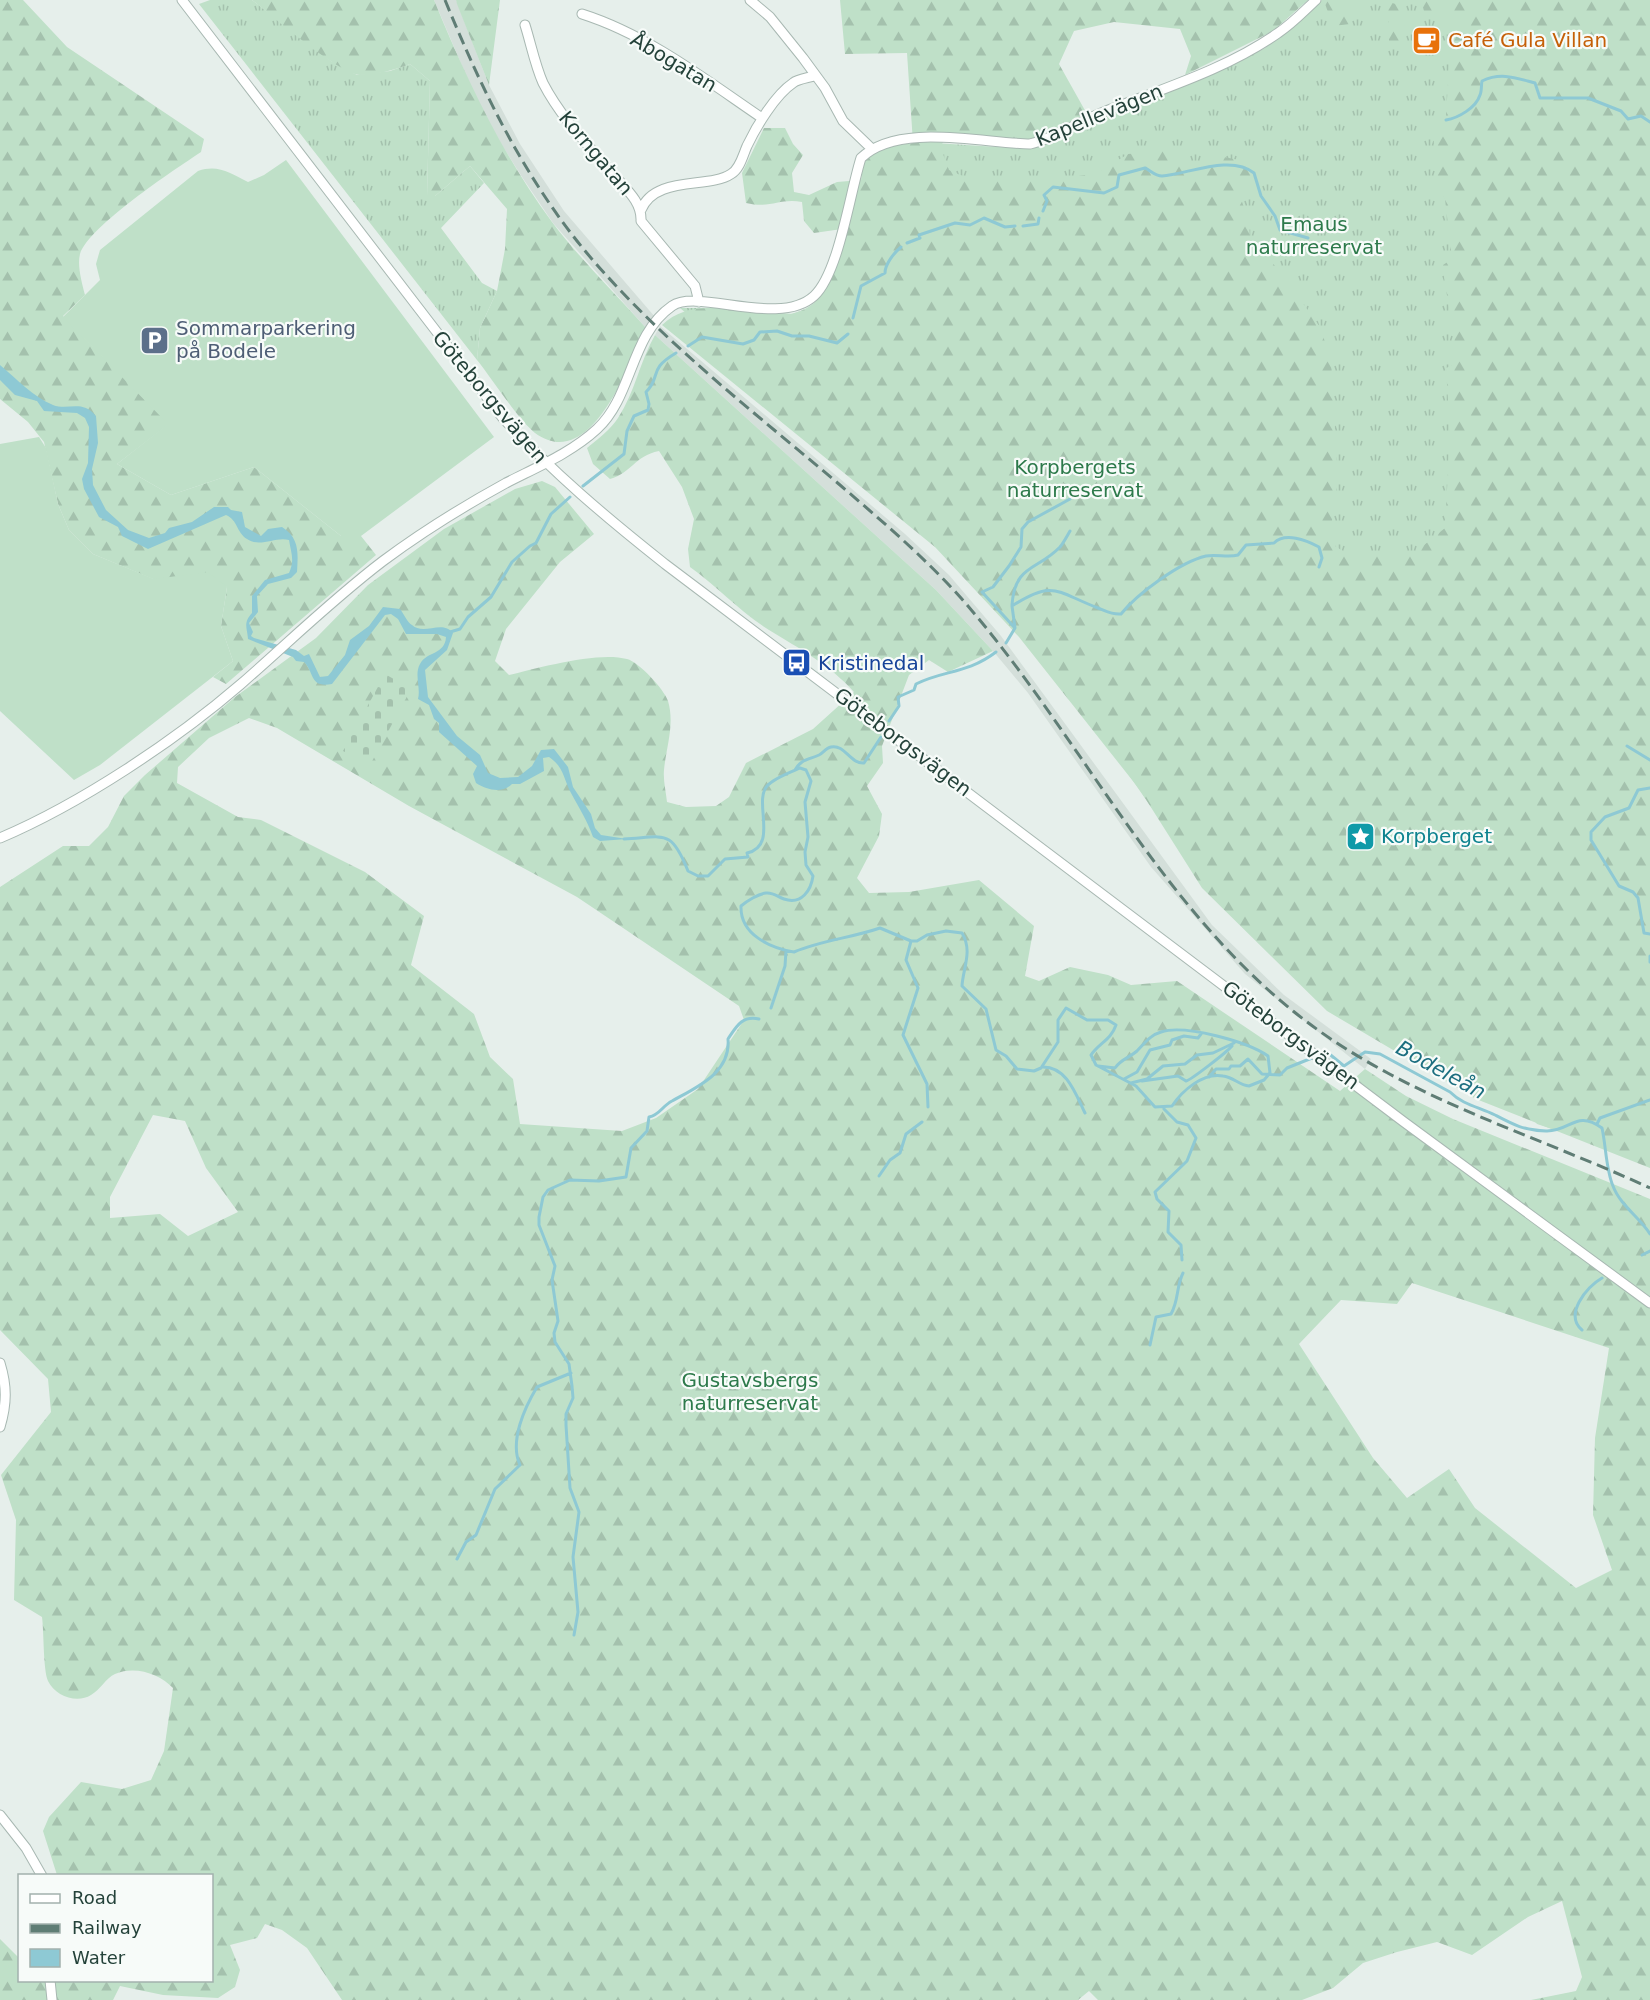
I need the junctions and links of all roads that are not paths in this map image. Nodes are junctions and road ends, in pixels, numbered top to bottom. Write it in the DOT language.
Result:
graph roads {
  1 [pos="182,0"];
  2 [pos="750,0"];
  3 [pos="1317,0"];
  4 [pos="582,14"];
  5 [pos="525,25"];
  6 [pos="814,76"];
  7 [pos="762,118"];
  8 [pos="871,148"];
  9 [pos="641,210"];
  10 [pos="699,302"];
  11 [pos="544,463"];
  12 [pos="0,838"];
  13 [pos="1650,1303"];
  14 [pos="0,1363"];
  15 [pos="0,1426"];
  16 [pos="0,1815"];
  17 [pos="41,1874"];
  18 [pos="50,1982"];
  19 [pos="52,2000"];
  1 -- 11 [label="street, Göteborgsvägen"];
  2 -- 6 [label="street"];
  3 -- 8 [label="street, Kapellevägen"];
  4 -- 7 [label="street, Åbogatan"];
  5 -- 9 [label="street, Korngatan"];
  6 -- 7 [label="street"];
  6 -- 8 [label="street"];
  7 -- 9 [label="street"];
  8 -- 10 [label="street"];
  9 -- 10 [label="street, Korngatan"];
  10 -- 11 [label="street"];
  11 -- 12 [label="street"];
  11 -- 13 [label="street, Göteborgsvägen"];
  14 -- 15 [label="street"];
  16 -- 17 [label="street"];
  18 -- 19 [label="street"];
}
